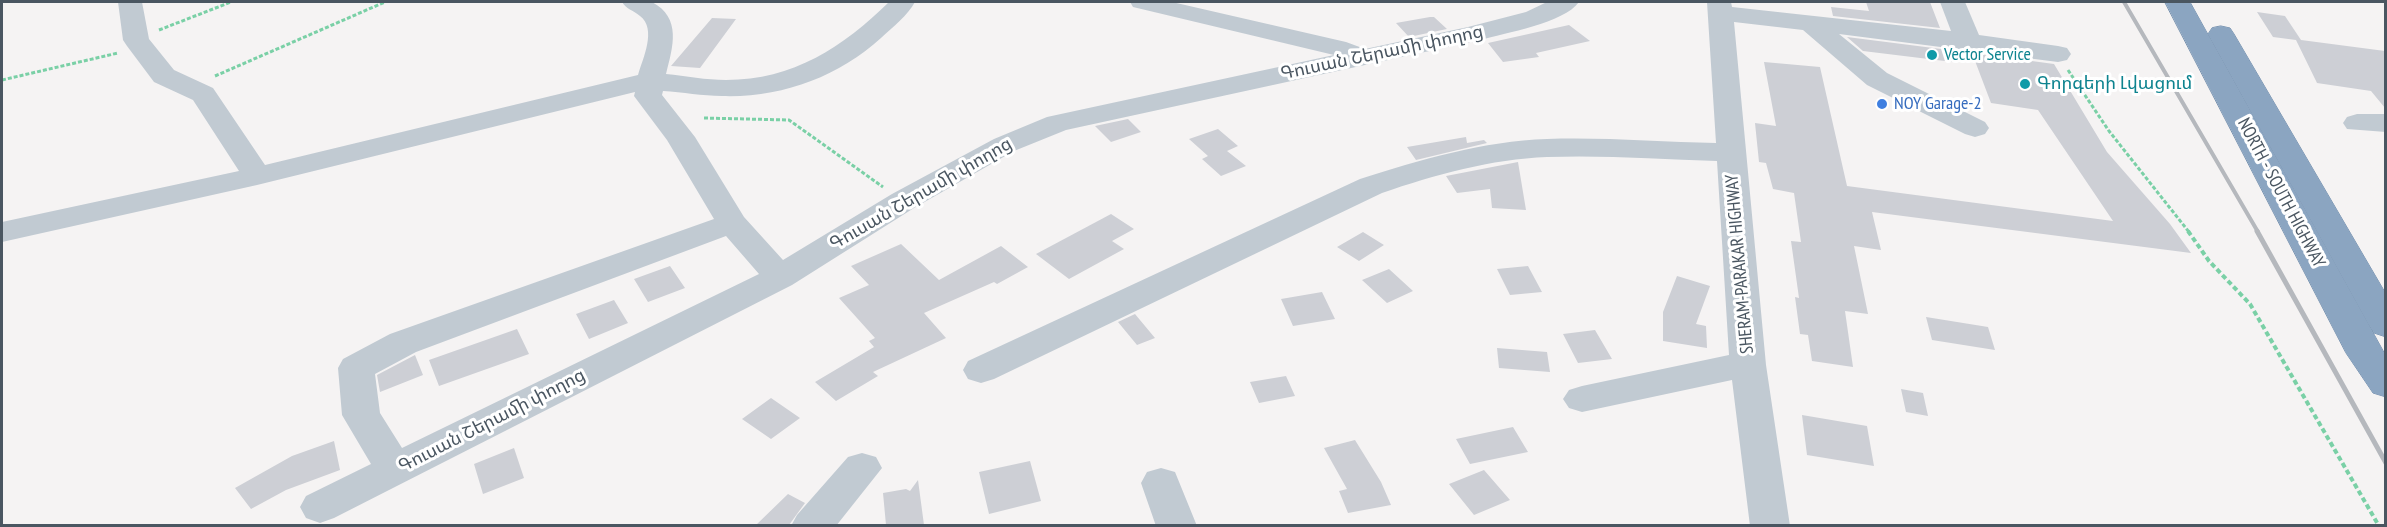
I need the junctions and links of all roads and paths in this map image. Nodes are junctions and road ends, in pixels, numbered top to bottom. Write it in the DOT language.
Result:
graph roads {
  1 [pos="130,2"];
  2 [pos="231,2"];
  3 [pos="385,2"];
  4 [pos="634,2"];
  5 [pos="903,2"];
  6 [pos="1142,2"];
  7 [pos="1248,2"];
  8 [pos="1566,2"];
  9 [pos="1953,2"];
  10 [pos="2178,2"];
  11 [pos="2201,2"];
  12 [pos="1720,5"];
  13 [pos="1804,12"];
  14 [pos="1240,26"];
  15 [pos="1968,41"];
  16 [pos="139,43"];
  17 [pos="2058,54"];
  18 [pos="1360,57"];
  19 [pos="2,80"];
  20 [pos="650,81"];
  21 [pos="189,88"];
  22 [pos="705,118"];
  23 [pos="2356,123"];
  24 [pos="2385,123"];
  25 [pos="1975,128"];
  26 [pos="1731,152"];
  27 [pos="257,176"];
  28 [pos="903,201"];
  29 [pos="732,223"];
  30 [pos="2,231"];
  31 [pos="780,277"];
  32 [pos="2385,325"];
  33 [pos="1748,365"];
  34 [pos="981,370"];
  35 [pos="2385,384"];
  36 [pos="1582,399"];
  37 [pos="862,468"];
  38 [pos="395,469"];
  39 [pos="1161,483"];
  40 [pos="320,507"];
  41 [pos="811,525"];
  42 [pos="1177,525"];
  43 [pos="1770,525"];
  44 [pos="2379,525"];
  1 -- 16 [label="street"];
  2 -- 16 [label="path"];
  3 -- 21 [label="path"];
  4 -- 20 [label="street"];
  5 -- 20 [label="street"];
  6 -- 14 [label="street"];
  7 -- 14 [label="street"];
  8 -- 18 [label="street, Գուսան Շերամի փողոց"];
  9 -- 15 [label="street"];
  10 -- 35 [label="highway, NORTH - SOUTH HIGHWAY"];
  11 -- 32 [label="highway, NORTH - SOUTH HIGHWAY"];
  12 -- 13 [label="street"];
  12 -- 26 [label="street, SHERAM-PARAKAR HIGHWAY"];
  13 -- 15 [label="street"];
  13 -- 25 [label="street"];
  14 -- 18 [label="street"];
  15 -- 17 [label="street"];
  16 -- 19 [label="path"];
  16 -- 21 [label="street"];
  17 -- 44 [label="path"];
  18 -- 28 [label="street, Գուսան Շերամի փողոց"];
  20 -- 27 [label="street"];
  20 -- 29 [label="street"];
  21 -- 27 [label="street"];
  22 -- 28 [label="path"];
  23 -- 24 [label="street"];
  26 -- 33 [label="street, SHERAM-PARAKAR HIGHWAY"];
  26 -- 34 [label="street"];
  27 -- 30 [label="street"];
  28 -- 31 [label="street, Գուսան Շերամի փողոց"];
  29 -- 31 [label="street"];
  29 -- 38 [label="street"];
  31 -- 38 [label="street, Գուսան Շերամի փողոց"];
  33 -- 36 [label="street"];
  33 -- 43 [label="street, SHERAM-PARAKAR HIGHWAY"];
  37 -- 41 [label="street"];
  38 -- 40 [label="street, Գուսան Շերամի փողոց"];
  39 -- 42 [label="street"];
}
